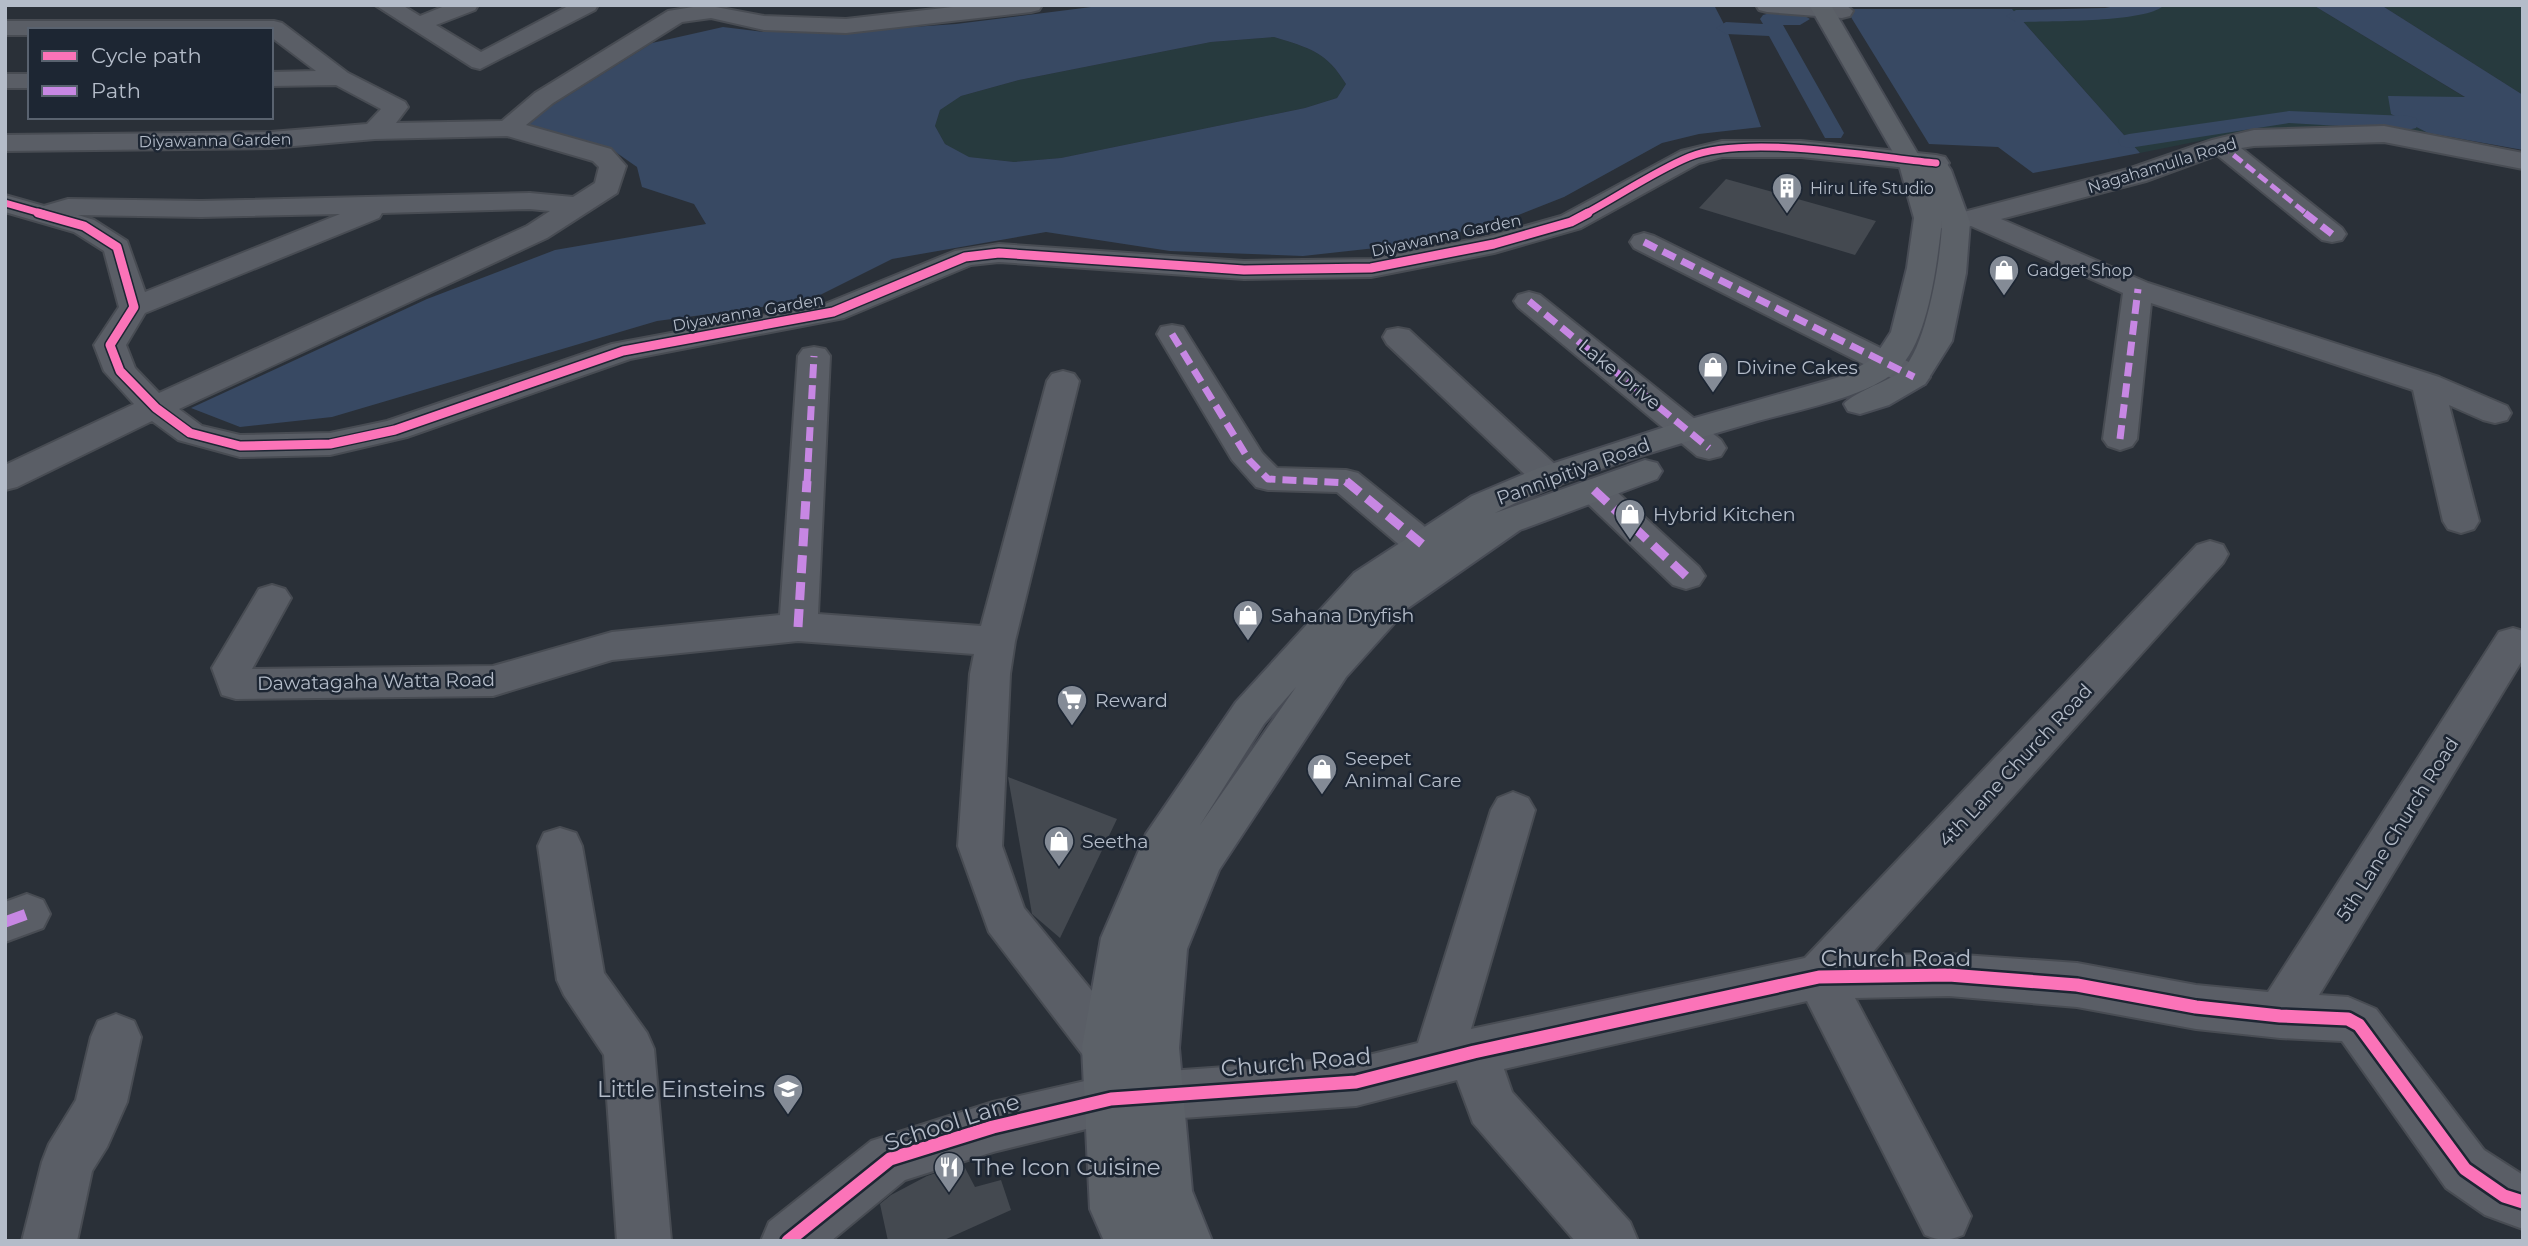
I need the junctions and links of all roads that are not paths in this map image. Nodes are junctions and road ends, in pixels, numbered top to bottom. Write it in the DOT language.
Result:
graph roads {
  1 [pos="386,5"];
  2 [pos="467,5"];
  3 [pos="587,5"];
  4 [pos="1031,5"];
  5 [pos="1768,5"];
  6 [pos="1831,8"];
  7 [pos="419,24"];
  8 [pos="5,28"];
  9 [pos="340,78"];
  10 [pos="273,79"];
  11 [pos="5,81"];
  12 [pos="28,81"];
  13 [pos="508,128"];
  14 [pos="375,131"];
  15 [pos="5,143"];
  16 [pos="2221,145"];
  17 [pos="2523,161"];
  18 [pos="1923,162"];
  19 [pos="5,203"];
  20 [pos="388,204"];
  21 [pos="580,206"];
  22 [pos="46,213"];
  23 [pos="1952,219"];
  24 [pos="2332,234"];
  25 [pos="1644,242"];
  26 [pos="2138,289"];
  27 [pos="1529,301"];
  28 [pos="134,307"];
  29 [pos="1172,334"];
  30 [pos="1398,337"];
  31 [pos="814,356"];
  32 [pos="1900,371"];
  33 [pos="1063,381"];
  34 [pos="2428,384"];
  35 [pos="156,408"];
  36 [pos="2495,412"];
  37 [pos="1699,439"];
  38 [pos="2120,439"];
  39 [pos="1548,477"];
  40 [pos="5,479"];
  41 [pos="1594,490"];
  42 [pos="2461,521"];
  43 [pos="1422,544"];
  44 [pos="2210,554"];
  45 [pos="1686,576"];
  46 [pos="272,598"];
  47 [pos="798,627"];
  48 [pos="996,641"];
  49 [pos="2513,642"];
  50 [pos="1513,810"];
  51 [pos="560,846"];
  52 [pos="1819,977"];
  53 [pos="2280,1016"];
  54 [pos="116,1037"];
  55 [pos="1107,1047"];
  56 [pos="1456,1056"];
  57 [pos="1142,1080"];
  58 [pos="2523,1202"];
  59 [pos="1944,1216"];
  60 [pos="49,1241"];
  61 [pos="644,1241"];
  62 [pos="788,1241"];
  63 [pos="1132,1241"];
  64 [pos="1185,1241"];
  65 [pos="1611,1241"];
  1 -- 7 [label="street"];
  2 -- 7 [label="street"];
  3 -- 7 [label="street"];
  4 -- 13 [label="street"];
  5 -- 6 [label="street"];
  6 -- 18 [label="main road, Pannipitiya Road"];
  8 -- 9 [label="street"];
  9 -- 10 [label="street"];
  9 -- 14 [label="street"];
  11 -- 12 [label="street"];
  13 -- 14 [label="street, Diyawanna Garden"];
  13 -- 21 [label="street, Diyawanna Garden"];
  14 -- 15 [label="street, Diyawanna Garden"];
  16 -- 17 [label="street, Nagahamulla Road"];
  16 -- 23 [label="street, Nagahamulla Road"];
  16 -- 24 [label="street"];
  18 -- 23 [label="main road, Pannipitiya Road"];
  18 -- 35 [label="street, Diyawanna Garden"];
  19 -- 22 [label="street"];
  20 -- 21 [label="street"];
  20 -- 22 [label="street"];
  20 -- 28 [label="street"];
  21 -- 35 [label="street, Diyawanna Garden"];
  22 -- 28 [label="street"];
  23 -- 26 [label="street"];
  23 -- 32 [label="main road, Pannipitiya Road"];
  25 -- 32 [label="street"];
  26 -- 34 [label="street"];
  26 -- 38 [label="street"];
  27 -- 37 [label="street, Lake Drive"];
  28 -- 35 [label="street, Diyawanna Garden"];
  29 -- 43 [label="street"];
  30 -- 39 [label="street"];
  31 -- 47 [label="street"];
  32 -- 37 [label="main road, Pannipitiya Road"];
  33 -- 48 [label="street"];
  34 -- 36 [label="street"];
  34 -- 42 [label="street"];
  35 -- 40 [label="street"];
  37 -- 39 [label="main road, Pannipitiya Road"];
  37 -- 41 [label="main road, Pannipitiya Road"];
  39 -- 43 [label="main road, Pannipitiya Road"];
  41 -- 45 [label="street"];
  41 -- 57 [label="main road, Pannipitiya Road"];
  43 -- 55 [label="main road, Pannipitiya Road"];
  44 -- 52 [label="street, 4th Lane Church Road"];
  46 -- 47 [label="street, Dawatagaha Watta Road"];
  47 -- 48 [label="street, Dawatagaha Watta Road"];
  48 -- 55 [label="street"];
  49 -- 53 [label="street, 5th Lane Church Road"];
  50 -- 56 [label="street"];
  51 -- 61 [label="street"];
  52 -- 53 [label="street, Church Road"];
  52 -- 56 [label="street, Church Road"];
  52 -- 59 [label="street"];
  53 -- 58 [label="street, Church Road"];
  54 -- 60 [label="street"];
  55 -- 57 [label="street"];
  56 -- 57 [label="street, Church Road"];
  56 -- 65 [label="street"];
  57 -- 62 [label="street, School Lane"];
  57 -- 63 [label="main road, Pannipitiya Road"];
  57 -- 64 [label="main road, Pannipitiya Road"];
}
